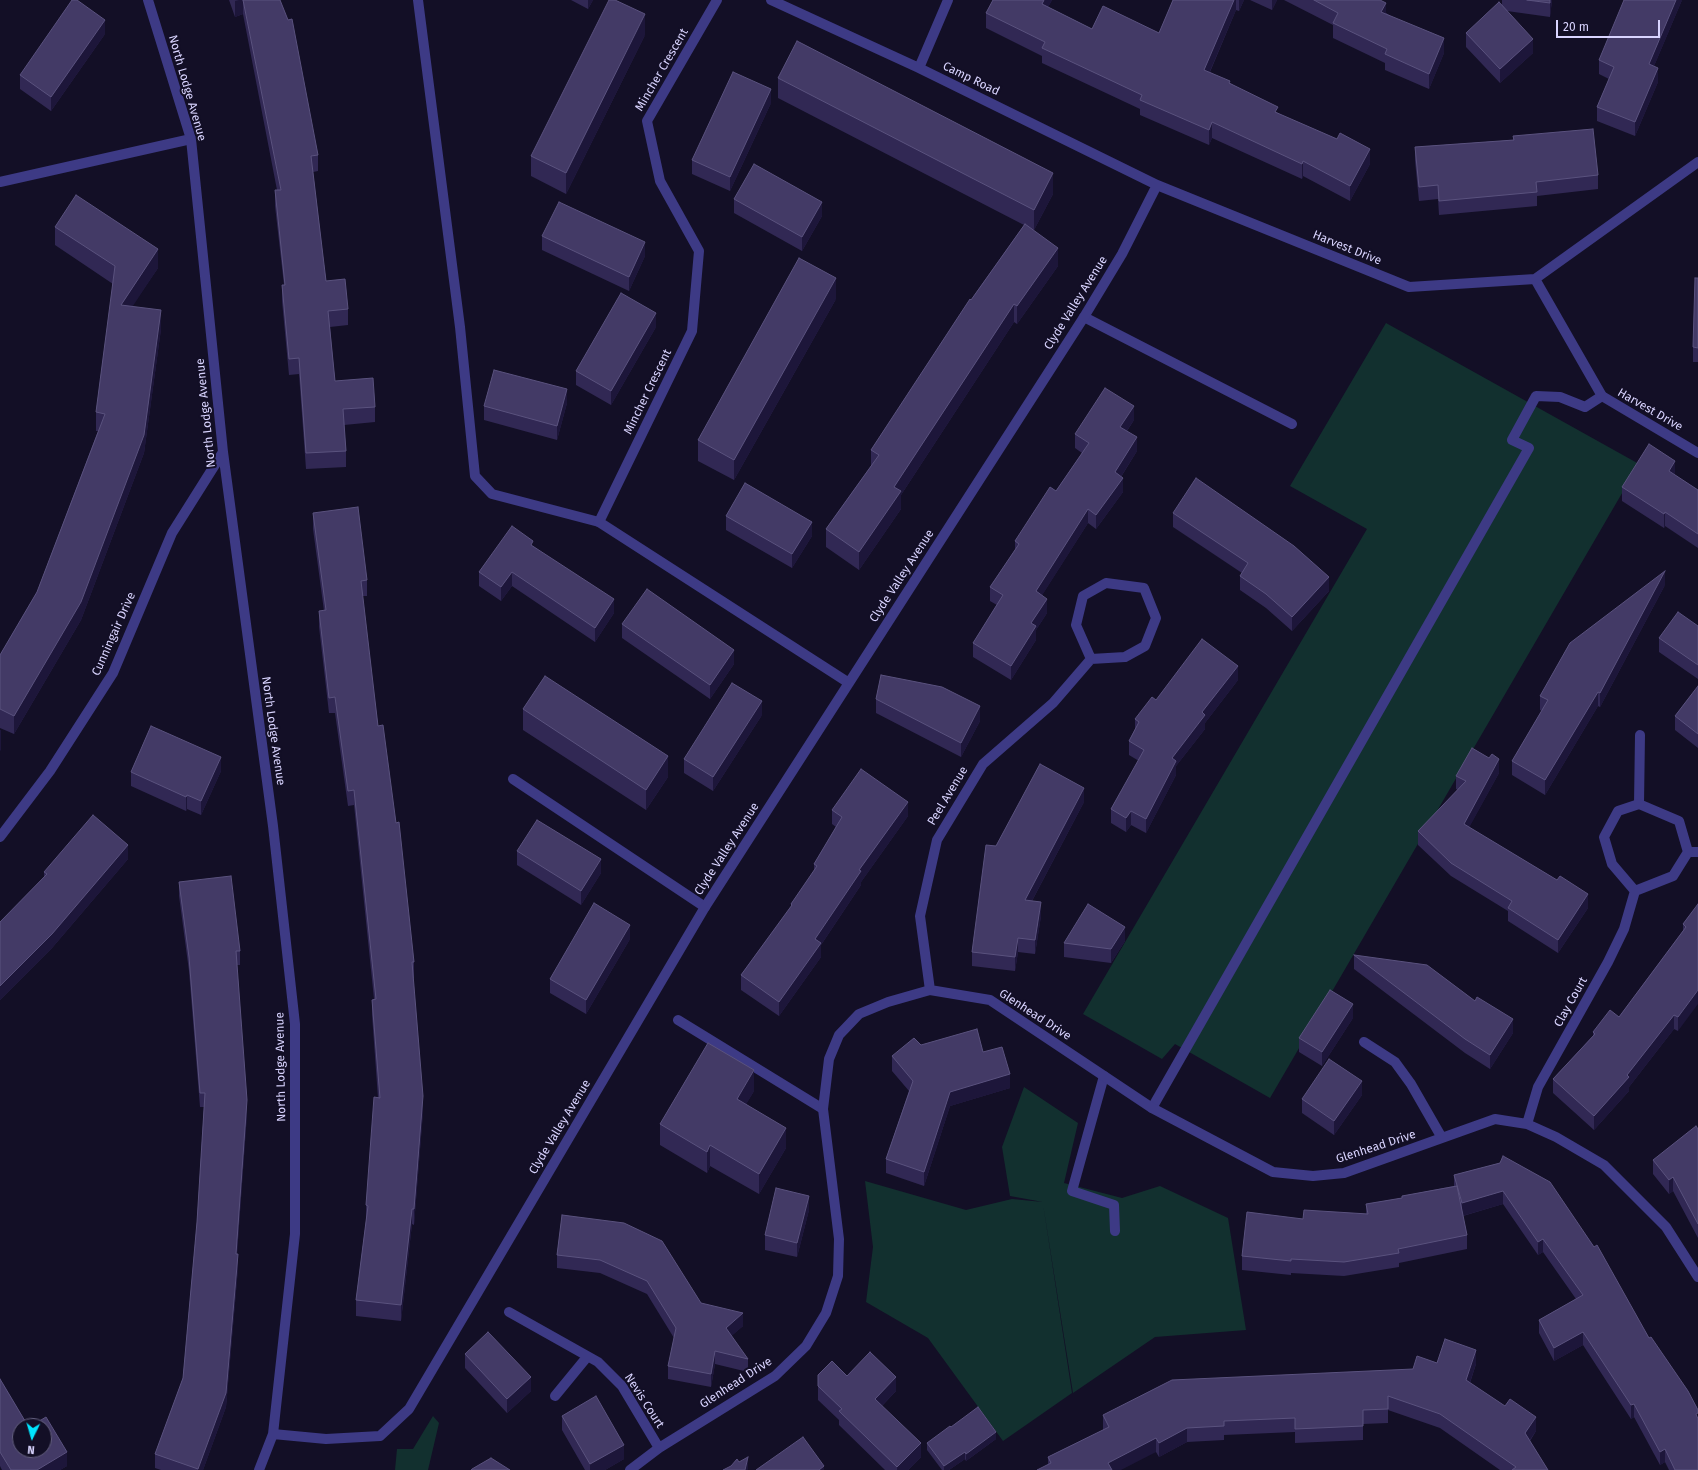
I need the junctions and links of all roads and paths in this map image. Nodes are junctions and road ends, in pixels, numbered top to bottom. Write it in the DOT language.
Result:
graph roads {
  1 [pos="148,0"];
  2 [pos="418,0"];
  3 [pos="717,0"];
  4 [pos="771,0"];
  5 [pos="948,0"];
  6 [pos="919,68"];
  7 [pos="191,139"];
  8 [pos="1698,162"];
  9 [pos="0,182"];
  10 [pos="1157,185"];
  11 [pos="1536,279"];
  12 [pos="1084,317"];
  13 [pos="1602,396"];
  14 [pos="1292,424"];
  15 [pos="223,452"];
  16 [pos="1698,453"];
  17 [pos="599,522"];
  18 [pos="1090,660"];
  19 [pos="849,683"];
  20 [pos="1640,735"];
  21 [pos="513,779"];
  22 [pos="1640,804"];
  23 [pos="0,837"];
  24 [pos="1693,852"];
  25 [pos="1635,892"];
  26 [pos="705,907"];
  27 [pos="930,990"];
  28 [pos="678,1020"];
  29 [pos="1364,1042"];
  30 [pos="1104,1076"];
  31 [pos="1152,1108"];
  32 [pos="823,1109"];
  33 [pos="1527,1124"];
  34 [pos="1442,1138"];
  35 [pos="1115,1232"];
  36 [pos="1698,1277"];
  37 [pos="509,1312"];
  38 [pos="587,1357"];
  39 [pos="555,1396"];
  40 [pos="273,1434"];
  41 [pos="659,1448"];
  42 [pos="259,1470"];
  43 [pos="630,1470"];
  1 -- 7 [label="street, North Lodge Avenue"];
  2 -- 17 [label="street"];
  3 -- 17 [label="street, Mincher Crescent"];
  4 -- 6 [label="street, Camp Road"];
  5 -- 6 [label="street"];
  6 -- 10 [label="street, Camp Road"];
  7 -- 9 [label="street"];
  7 -- 15 [label="street, North Lodge Avenue"];
  8 -- 11 [label="street"];
  10 -- 11 [label="street, Harvest Drive"];
  10 -- 12 [label="street, Clyde Valley Avenue"];
  11 -- 13 [label="street, Harvest Drive"];
  12 -- 14 [label="street"];
  12 -- 19 [label="street, Clyde Valley Avenue"];
  13 -- 16 [label="street, Harvest Drive"];
  13 -- 31 [label="street"];
  15 -- 23 [label="street, Cunningair Drive"];
  15 -- 40 [label="street, North Lodge Avenue"];
  17 -- 19 [label="street"];
  18 -- 18 [label="street"];
  18 -- 27 [label="street, Peel Avenue"];
  19 -- 26 [label="street, Clyde Valley Avenue"];
  20 -- 22 [label="street"];
  21 -- 26 [label="street"];
  22 -- 24 [label="street"];
  22 -- 25 [label="street"];
  24 -- 25 [label="street"];
  25 -- 33 [label="street, Clay Court"];
  26 -- 40 [label="street, Clyde Valley Avenue"];
  27 -- 30 [label="street, Glenhead Drive"];
  27 -- 32 [label="street, Glenhead Drive"];
  28 -- 32 [label="street"];
  29 -- 34 [label="street"];
  30 -- 31 [label="street, Glenhead Drive"];
  30 -- 35 [label="street"];
  31 -- 34 [label="street, Glenhead Drive"];
  32 -- 41 [label="street, Glenhead Drive"];
  33 -- 34 [label="street, Glenhead Drive"];
  33 -- 36 [label="street, Glenhead Drive"];
  37 -- 38 [label="street, Nevis Court"];
  38 -- 39 [label="street"];
  38 -- 41 [label="street, Nevis Court"];
  40 -- 42 [label="street, North Lodge Avenue"];
  41 -- 43 [label="street, Glenhead Drive"];
}
